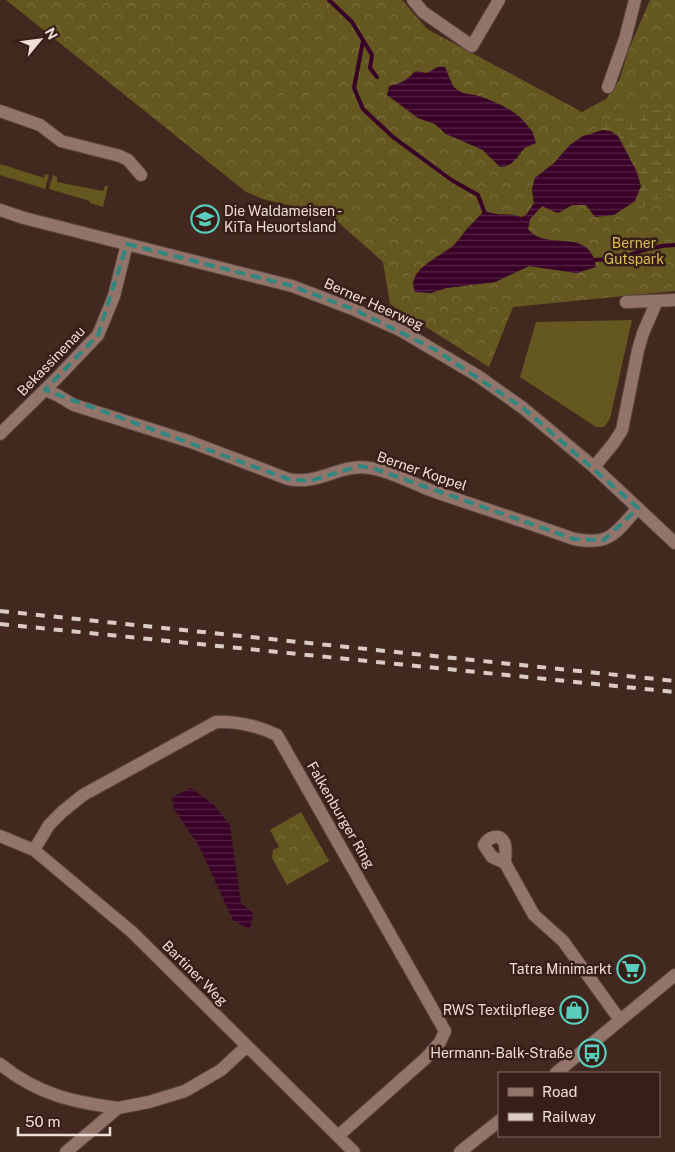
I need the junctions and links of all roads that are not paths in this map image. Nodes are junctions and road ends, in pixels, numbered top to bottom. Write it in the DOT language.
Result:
graph roads {
  1 [pos="413,0"];
  2 [pos="499,0"];
  3 [pos="635,0"];
  4 [pos="608,88"];
  5 [pos="0,111"];
  6 [pos="141,175"];
  7 [pos="0,210"];
  8 [pos="127,244"];
  9 [pos="675,300"];
  10 [pos="657,301"];
  11 [pos="626,302"];
  12 [pos="45,390"];
  13 [pos="0,434"];
  14 [pos="594,467"];
  15 [pos="638,508"];
  16 [pos="675,543"];
  17 [pos="0,836"];
  18 [pos="34,850"];
  19 [pos="505,863"];
  20 [pos="675,975"];
  21 [pos="620,1020"];
  22 [pos="247,1046"];
  23 [pos="0,1064"];
  24 [pos="557,1072"];
  25 [pos="118,1108"];
  26 [pos="498,1121"];
  27 [pos="338,1136"];
  28 [pos="66,1152"];
  29 [pos="354,1152"];
  30 [pos="460,1152"];
  1 -- 2 [label="street"];
  3 -- 4 [label="street"];
  5 -- 6 [label="street"];
  7 -- 8 [label="street, Berner Heerweg"];
  8 -- 12 [label="street, Bekassinenau"];
  8 -- 14 [label="street, Berner Heerweg"];
  9 -- 10 [label="street"];
  10 -- 11 [label="street"];
  10 -- 14 [label="street"];
  12 -- 13 [label="street, Bekassinenau"];
  12 -- 15 [label="street, Berner Koppel"];
  14 -- 15 [label="street, Berner Heerweg"];
  15 -- 16 [label="street, Berner Heerweg"];
  17 -- 18 [label="street, Bartiner Weg"];
  18 -- 22 [label="street, Bartiner Weg"];
  18 -- 27 [label="street, Falkenburger Ring"];
  19 -- 21 [label="street"];
  20 -- 21 [label="street"];
  21 -- 24 [label="street"];
  22 -- 25 [label="street"];
  22 -- 27 [label="street, Bartiner Weg"];
  23 -- 25 [label="street"];
  25 -- 28 [label="street"];
  26 -- 30 [label="street"];
  27 -- 29 [label="street, Bartiner Weg"];
}
